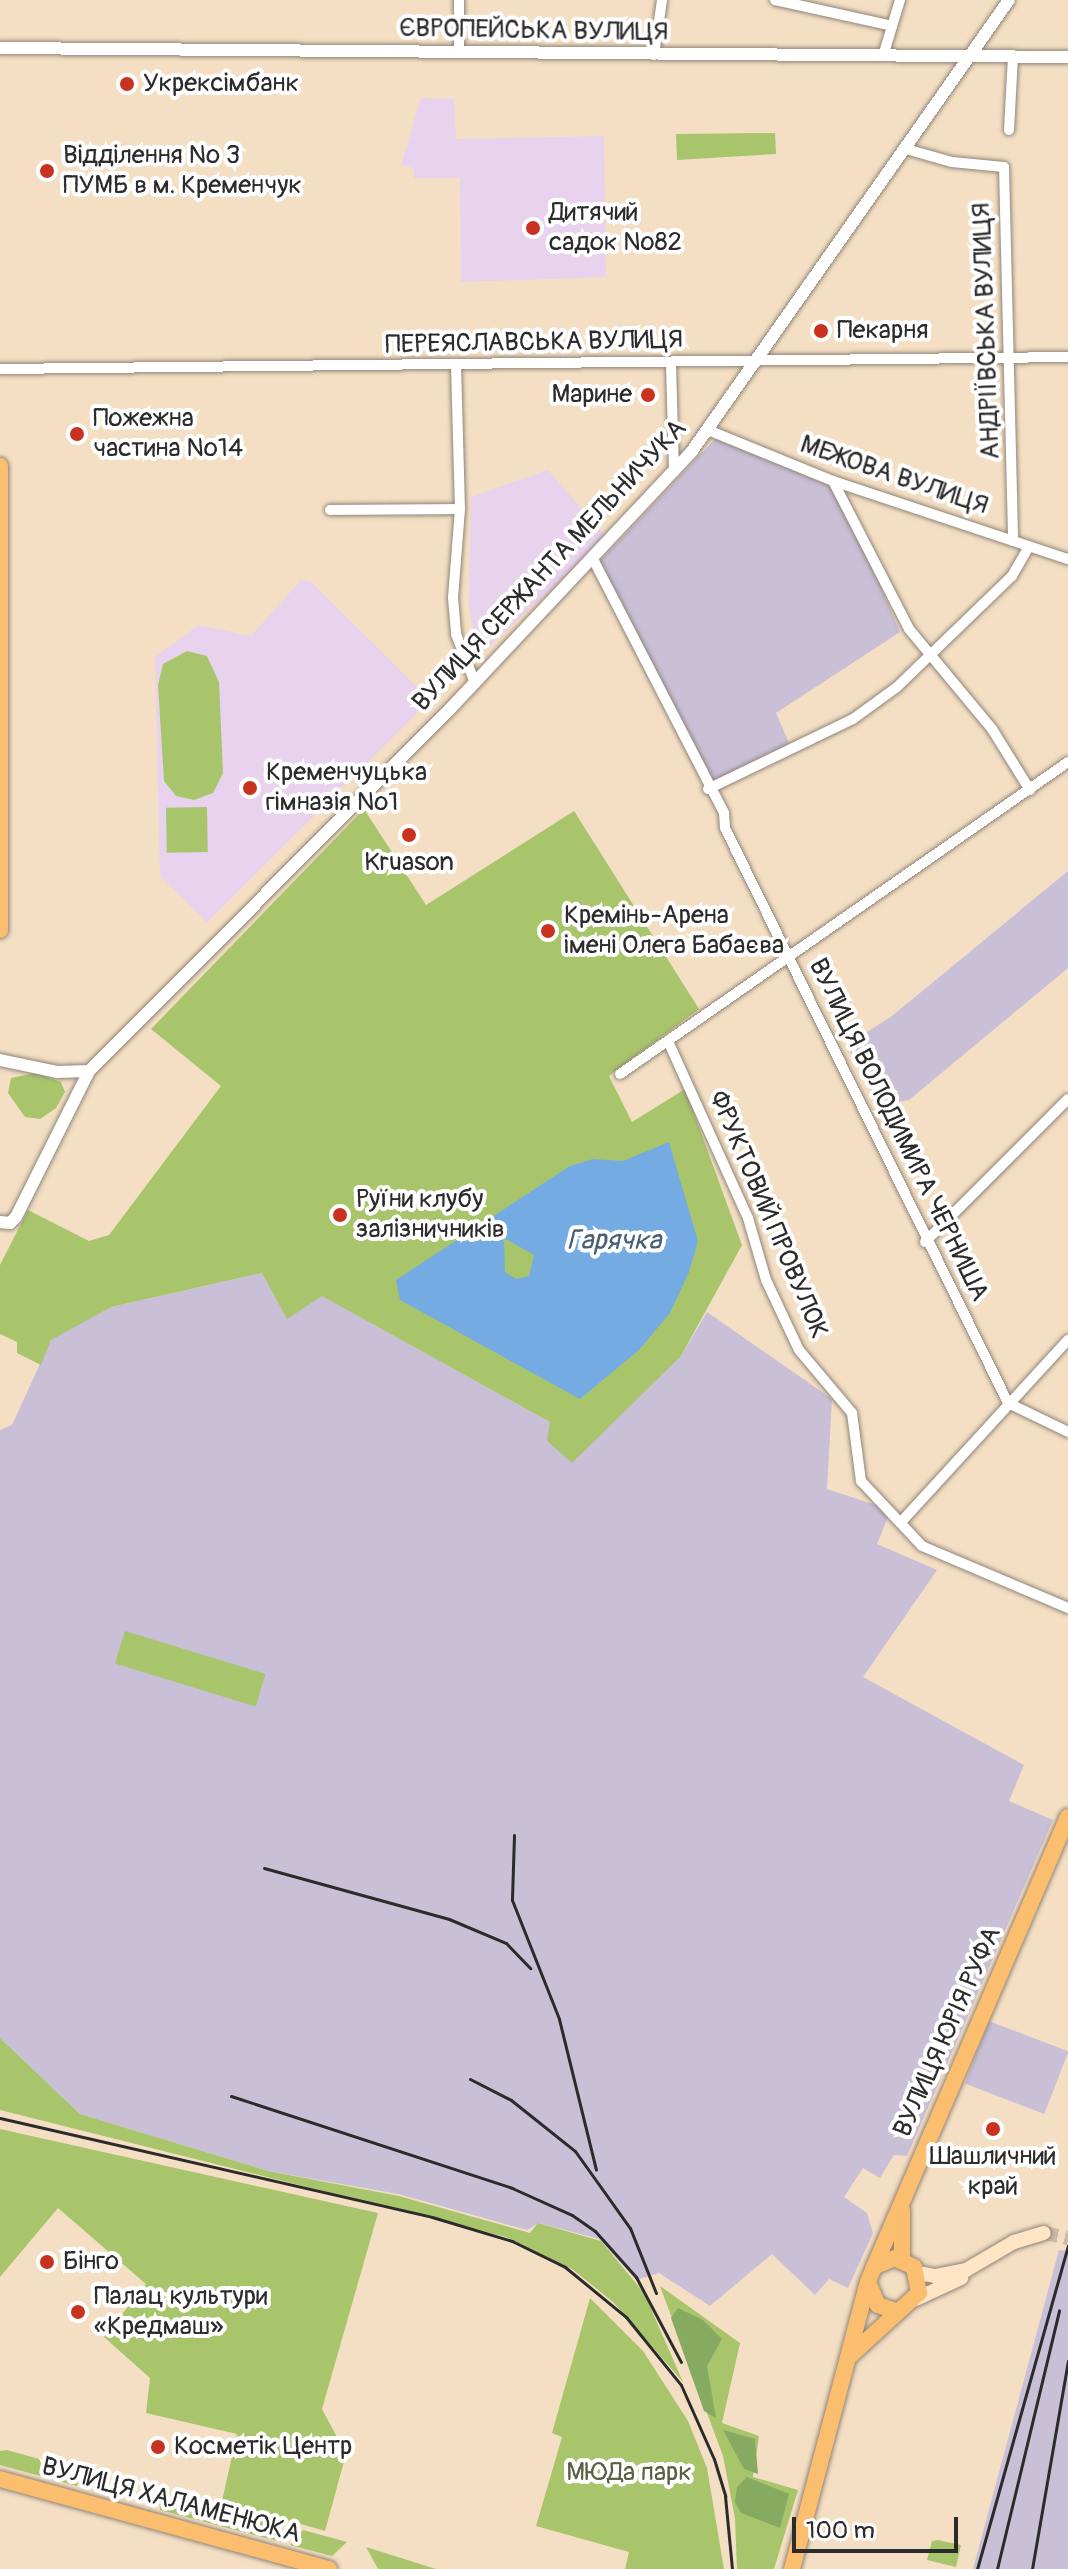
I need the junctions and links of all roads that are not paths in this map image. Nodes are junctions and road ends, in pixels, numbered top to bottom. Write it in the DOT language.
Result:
graph roads {
  1 [pos="459,0"];
  2 [pos="662,0"];
  3 [pos="775,0"];
  4 [pos="900,0"];
  5 [pos="1009,0"];
  6 [pos="892,26"];
  7 [pos="0,48"];
  8 [pos="459,53"];
  9 [pos="654,55"];
  10 [pos="883,56"];
  11 [pos="971,57"];
  12 [pos="1013,57"];
  13 [pos="1068,57"];
  14 [pos="1009,130"];
  15 [pos="906,149"];
  16 [pos="1068,357"];
  17 [pos="1007,359"];
  18 [pos="756,362"];
  19 [pos="671,364"];
  20 [pos="456,366"];
  21 [pos="0,369"];
  22 [pos="708,430"];
  23 [pos="0,466"];
  24 [pos="674,472"];
  25 [pos="833,481"];
  26 [pos="460,509"];
  27 [pos="330,510"];
  28 [pos="1013,541"];
  29 [pos="1029,546"];
  30 [pos="593,559"];
  31 [pos="1068,559"];
  32 [pos="933,656"];
  33 [pos="475,683"];
  34 [pos="1068,762"];
  35 [pos="708,789"];
  36 [pos="1030,790"];
  37 [pos="0,930"];
  38 [pos="791,956"];
  39 [pos="668,1041"];
  40 [pos="0,1060"];
  41 [pos="89,1071"];
  42 [pos="620,1074"];
  43 [pos="1068,1099"];
  44 [pos="0,1222"];
  45 [pos="925,1242"];
  46 [pos="1068,1340"];
  47 [pos="1008,1403"];
  48 [pos="1068,1432"];
  49 [pos="902,1521"];
  50 [pos="1068,1608"];
  51 [pos="1068,1817"];
  52 [pos="910,2174"];
  53 [pos="1044,2233"];
  54 [pos="902,2259"];
  55 [pos="977,2265"];
  56 [pos="918,2273"];
  57 [pos="871,2274"];
  58 [pos="916,2299"];
  59 [pos="895,2311"];
  60 [pos="847,2359"];
  61 [pos="0,2479"];
  62 [pos="329,2569"];
  63 [pos="792,2569"];
  1 -- 8 [label="street"];
  2 -- 9 [label="street"];
  3 -- 6 [label="street"];
  4 -- 6 [label="street"];
  5 -- 11 [label="street, ВУЛИЦЯ СЕРЖАНТА МЕЛЬНИЧУКА"];
  6 -- 10 [label="street"];
  7 -- 8 [label="street, ЄВРОПЕЙСЬКА ВУЛИЦЯ"];
  8 -- 9 [label="street, ЄВРОПЕЙСЬКА ВУЛИЦЯ"];
  9 -- 10 [label="street, ЄВРОПЕЙСЬКА ВУЛИЦЯ"];
  10 -- 11 [label="street, ЄВРОПЕЙСЬКА ВУЛИЦЯ"];
  11 -- 12 [label="street, ЄВРОПЕЙСЬКА ВУЛИЦЯ"];
  11 -- 15 [label="street, ВУЛИЦЯ СЕРЖАНТА МЕЛЬНИЧУКА"];
  12 -- 13 [label="street, ЄВРОПЕЙСЬКА ВУЛИЦЯ"];
  12 -- 14 [label="street"];
  15 -- 17 [label="street, АНДРІЇВСЬКА ВУЛИЦЯ"];
  15 -- 18 [label="street, ВУЛИЦЯ СЕРЖАНТА МЕЛЬНИЧУКА"];
  16 -- 17 [label="street, ПЕРЕЯСЛАВСЬКА ВУЛИЦЯ"];
  17 -- 18 [label="street, ПЕРЕЯСЛАВСЬКА ВУЛИЦЯ"];
  17 -- 28 [label="street, АНДРІЇВСЬКА ВУЛИЦЯ"];
  18 -- 19 [label="street, ПЕРЕЯСЛАВСЬКА ВУЛИЦЯ"];
  18 -- 22 [label="street, ВУЛИЦЯ СЕРЖАНТА МЕЛЬНИЧУКА"];
  19 -- 20 [label="street, ПЕРЕЯСЛАВСЬКА ВУЛИЦЯ"];
  19 -- 24 [label="street"];
  20 -- 21 [label="street, ПЕРЕЯСЛАВСЬКА ВУЛИЦЯ"];
  20 -- 26 [label="street"];
  22 -- 24 [label="street, ВУЛИЦЯ СЕРЖАНТА МЕЛЬНИЧУКА"];
  22 -- 25 [label="street, МЕЖОВА ВУЛИЦЯ"];
  23 -- 37 [label="main road"];
  24 -- 30 [label="street, ВУЛИЦЯ СЕРЖАНТА МЕЛЬНИЧУКА"];
  25 -- 28 [label="street, МЕЖОВА ВУЛИЦЯ"];
  25 -- 32 [label="street"];
  26 -- 27 [label="street"];
  26 -- 33 [label="street"];
  28 -- 29 [label="street, МЕЖОВА ВУЛИЦЯ"];
  29 -- 31 [label="street, МЕЖОВА ВУЛИЦЯ"];
  29 -- 32 [label="street"];
  30 -- 33 [label="street, ВУЛИЦЯ СЕРЖАНТА МЕЛЬНИЧУКА"];
  30 -- 35 [label="street, ВУЛИЦЯ ВОЛОДИМИРА ЧЕРНИША"];
  32 -- 35 [label="street"];
  32 -- 36 [label="street"];
  33 -- 41 [label="street, ВУЛИЦЯ СЕРЖАНТА МЕЛЬНИЧУКА"];
  34 -- 36 [label="street"];
  35 -- 38 [label="street, ВУЛИЦЯ ВОЛОДИМИРА ЧЕРНИША"];
  36 -- 38 [label="street"];
  38 -- 39 [label="street"];
  38 -- 45 [label="street, ВУЛИЦЯ ВОЛОДИМИРА ЧЕРНИША"];
  39 -- 42 [label="street"];
  39 -- 49 [label="street, ФРУКТОВИЙ ПРОВУЛОК"];
  40 -- 41 [label="street"];
  41 -- 44 [label="street, ВУЛИЦЯ СЕРЖАНТА МЕЛЬНИЧУКА"];
  43 -- 45 [label="street"];
  45 -- 47 [label="street, ВУЛИЦЯ ВОЛОДИМИРА ЧЕРНИША"];
  46 -- 47 [label="street"];
  47 -- 48 [label="street"];
  47 -- 49 [label="street"];
  49 -- 50 [label="street, ФРУКТОВИЙ ПРОВУЛОК"];
  51 -- 52 [label="main road, ВУЛИЦЯ ЮРІЯ РУФА"];
  52 -- 54 [label="main road"];
  52 -- 57 [label="main road, ВУЛИЦЯ ЮРІЯ РУФА"];
  53 -- 55 [label="main road"];
  54 -- 56 [label="main road"];
  54 -- 57 [label="main road"];
  55 -- 56 [label="main road"];
  55 -- 58 [label="main road"];
  56 -- 58 [label="main road"];
  57 -- 59 [label="main road"];
  57 -- 60 [label="main road, ВУЛИЦЯ ЮРІЯ РУФА"];
  58 -- 59 [label="main road"];
  59 -- 60 [label="main road"];
  60 -- 63 [label="main road, ВУЛИЦЯ ЮРІЯ РУФА"];
  61 -- 62 [label="main road, ВУЛИЦЯ ХАЛАМЕНЮКА"];
}
